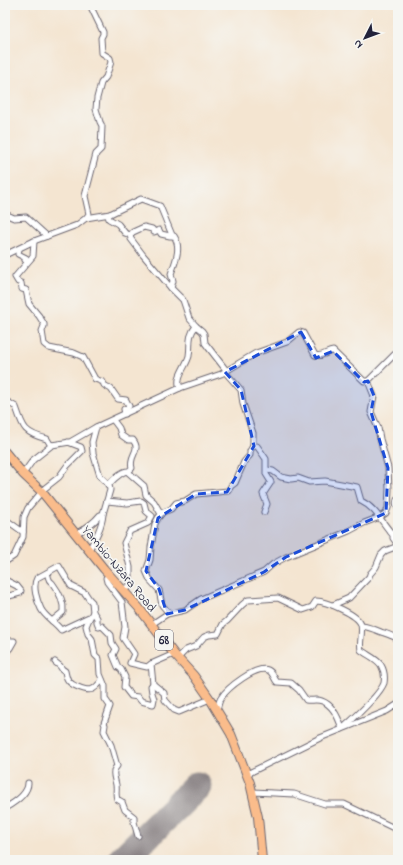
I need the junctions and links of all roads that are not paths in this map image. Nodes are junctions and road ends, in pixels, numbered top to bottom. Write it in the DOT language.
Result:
graph roads {
  1 [pos="90,5"];
  2 [pos="5,214"];
  3 [pos="110,214"];
  4 [pos="86,218"];
  5 [pos="130,235"];
  6 [pos="172,235"];
  7 [pos="47,236"];
  8 [pos="34,241"];
  9 [pos="19,249"];
  10 [pos="5,255"];
  11 [pos="28,262"];
  12 [pos="171,288"];
  13 [pos="196,326"];
  14 [pos="398,351"];
  15 [pos="225,372"];
  16 [pos="368,381"];
  17 [pos="180,388"];
  18 [pos="5,398"];
  19 [pos="125,414"];
  20 [pos="113,420"];
  21 [pos="96,427"];
  22 [pos="68,442"];
  23 [pos="53,445"];
  24 [pos="253,446"];
  25 [pos="6,456"];
  26 [pos="266,470"];
  27 [pos="128,472"];
  28 [pos="22,474"];
  29 [pos="108,485"];
  30 [pos="42,492"];
  31 [pos="146,494"];
  32 [pos="398,498"];
  33 [pos="107,501"];
  34 [pos="144,503"];
  35 [pos="398,508"];
  36 [pos="264,512"];
  37 [pos="103,514"];
  38 [pos="161,514"];
  39 [pos="380,517"];
  40 [pos="5,519"];
  41 [pos="23,532"];
  42 [pos="75,534"];
  43 [pos="398,546"];
  44 [pos="88,550"];
  45 [pos="5,562"];
  46 [pos="47,573"];
  47 [pos="110,576"];
  48 [pos="5,580"];
  49 [pos="122,589"];
  50 [pos="5,594"];
  51 [pos="333,605"];
  52 [pos="93,612"];
  53 [pos="167,614"];
  54 [pos="89,617"];
  55 [pos="52,621"];
  56 [pos="152,624"];
  57 [pos="362,626"];
  58 [pos="396,638"];
  59 [pos="5,641"];
  60 [pos="5,653"];
  61 [pos="176,656"];
  62 [pos="55,662"];
  63 [pos="151,664"];
  64 [pos="102,680"];
  65 [pos="153,684"];
  66 [pos="210,699"];
  67 [pos="398,704"];
  68 [pos="217,710"];
  69 [pos="342,729"];
  70 [pos="247,774"];
  71 [pos="28,782"];
  72 [pos="253,792"];
  73 [pos="5,808"];
  74 [pos="398,830"];
  75 [pos="138,836"];
  76 [pos="262,860"];
  1 -- 4 [label="street"];
  2 -- 7 [label="street"];
  3 -- 4 [label="street"];
  3 -- 5 [label="street"];
  3 -- 6 [label="street"];
  4 -- 7 [label="street"];
  5 -- 6 [label="street"];
  5 -- 12 [label="street"];
  6 -- 12 [label="street"];
  7 -- 8 [label="street"];
  8 -- 9 [label="street"];
  8 -- 11 [label="street"];
  9 -- 10 [label="street"];
  9 -- 11 [label="street"];
  11 -- 19 [label="street"];
  12 -- 13 [label="street"];
  13 -- 15 [label="street"];
  13 -- 17 [label="street"];
  14 -- 16 [label="street"];
  15 -- 16 [label="street"];
  15 -- 17 [label="street"];
  15 -- 24 [label="street"];
  16 -- 39 [label="street"];
  17 -- 19 [label="street"];
  18 -- 23 [label="street"];
  19 -- 20 [label="street"];
  20 -- 21 [label="street"];
  20 -- 27 [label="street"];
  21 -- 22 [label="street"];
  21 -- 29 [label="street"];
  22 -- 23 [label="street"];
  22 -- 30 [label="street"];
  23 -- 28 [label="street"];
  24 -- 26 [label="street"];
  24 -- 38 [label="street"];
  25 -- 28 [label="main road, Yambio-Nzara Road / 68"];
  26 -- 36 [label="street"];
  26 -- 39 [label="street"];
  27 -- 29 [label="street"];
  27 -- 31 [label="street"];
  28 -- 30 [label="main road, Yambio-Nzara Road / 68"];
  29 -- 33 [label="street"];
  30 -- 41 [label="street"];
  30 -- 42 [label="main road, Yambio-Nzara Road / 68"];
  31 -- 34 [label="street"];
  31 -- 38 [label="street"];
  32 -- 35 [label="street"];
  33 -- 34 [label="street"];
  33 -- 37 [label="street"];
  34 -- 49 [label="street"];
  37 -- 42 [label="street"];
  37 -- 44 [label="street"];
  38 -- 53 [label="street"];
  39 -- 43 [label="street"];
  39 -- 53 [label="street"];
  40 -- 41 [label="street"];
  41 -- 45 [label="street"];
  42 -- 44 [label="main road, Yambio-Nzara Road / 68"];
  43 -- 51 [label="street"];
  44 -- 47 [label="main road, Yambio-Nzara Road / 68"];
  46 -- 52 [label="street"];
  46 -- 55 [label="street"];
  46 -- 55 [label="street"];
  47 -- 49 [label="main road, Yambio-Nzara Road / 68"];
  47 -- 63 [label="street"];
  48 -- 50 [label="street"];
  49 -- 56 [label="main road, Yambio-Nzara Road / 68"];
  51 -- 57 [label="street"];
  51 -- 61 [label="street"];
  52 -- 54 [label="street"];
  52 -- 65 [label="street"];
  53 -- 56 [label="street"];
  54 -- 55 [label="street"];
  54 -- 64 [label="street"];
  56 -- 61 [label="main road, Yambio-Nzara Road / 68"];
  57 -- 58 [label="street"];
  57 -- 69 [label="street"];
  59 -- 60 [label="street"];
  61 -- 63 [label="street"];
  61 -- 66 [label="main road, Yambio-Nzara Road / 68"];
  62 -- 64 [label="street"];
  63 -- 65 [label="street"];
  64 -- 75 [label="street"];
  65 -- 66 [label="street"];
  66 -- 68 [label="main road, Yambio-Nzara Road / 68"];
  67 -- 69 [label="street"];
  68 -- 69 [label="street"];
  68 -- 70 [label="main road, Yambio-Nzara Road / 68"];
  69 -- 70 [label="street"];
  70 -- 72 [label="main road, Yambio-Nzara Road / 68"];
  71 -- 73 [label="street"];
  72 -- 74 [label="street"];
  72 -- 76 [label="main road, Yambio-Nzara Road / 68"];
}
